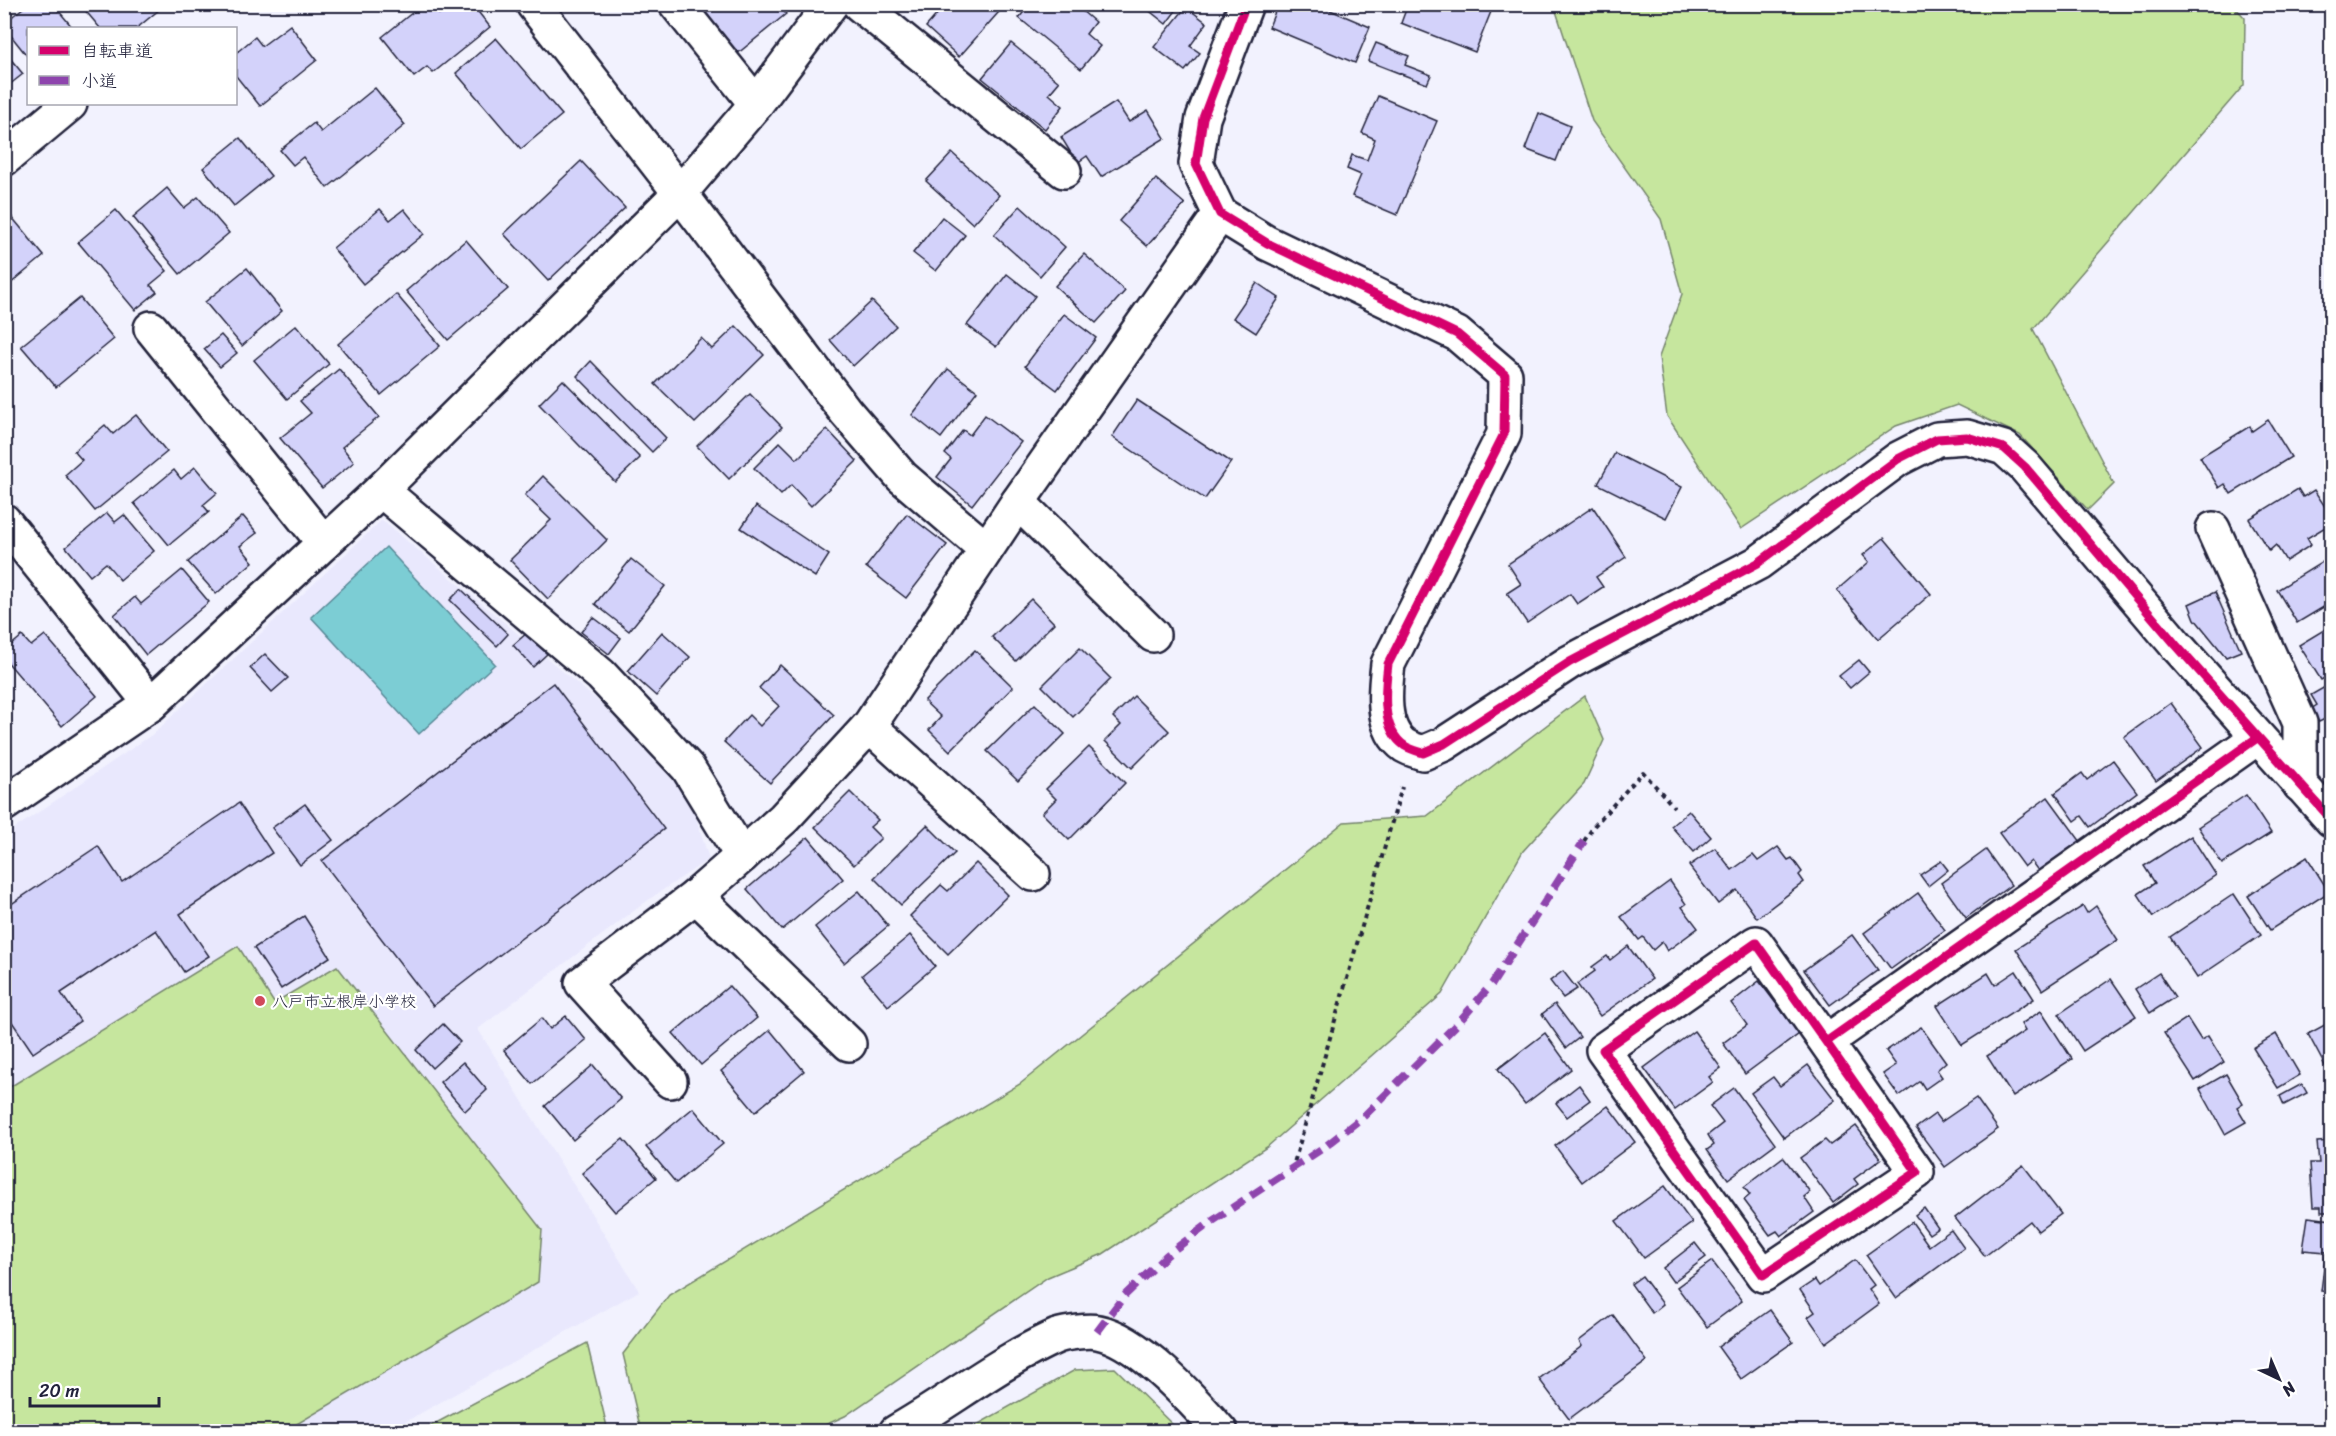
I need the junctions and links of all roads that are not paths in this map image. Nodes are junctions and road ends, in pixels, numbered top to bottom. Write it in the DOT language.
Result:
graph roads {
  1 [pos="534,4"];
  2 [pos="676,4"];
  3 [pos="858,4"];
  4 [pos="1246,4"];
  5 [pos="822,8"];
  6 [pos="756,104"];
  7 [pos="69,105"];
  8 [pos="4,159"];
  9 [pos="1064,171"];
  10 [pos="680,193"];
  11 [pos="1220,214"];
  12 [pos="151,328"];
  13 [pos="381,490"];
  14 [pos="1018,502"];
  15 [pos="4,521"];
  16 [pos="2213,529"];
  17 [pos="324,543"];
  18 [pos="986,549"];
  19 [pos="1154,635"];
  20 [pos="151,704"];
  21 [pos="869,726"];
  22 [pos="2257,738"];
  23 [pos="2300,785"];
  24 [pos="4,804"];
  25 [pos="2331,820"];
  26 [pos="742,856"];
  27 [pos="1033,874"];
  28 [pos="696,896"];
  29 [pos="1826,1042"];
  30 [pos="849,1044"];
  31 [pos="670,1081"];
  32 [pos="896,1431"];
  33 [pos="1221,1431"];
  1 -- 10 [label="street"];
  2 -- 6 [label="street"];
  3 -- 9 [label="street"];
  4 -- 11 [label="street"];
  5 -- 6 [label="street"];
  6 -- 10 [label="street"];
  7 -- 8 [label="street"];
  10 -- 13 [label="street"];
  10 -- 18 [label="street"];
  11 -- 14 [label="street"];
  11 -- 22 [label="street"];
  12 -- 17 [label="street"];
  13 -- 17 [label="street"];
  13 -- 26 [label="street"];
  14 -- 18 [label="street"];
  14 -- 19 [label="street"];
  15 -- 20 [label="street"];
  16 -- 23 [label="street"];
  17 -- 20 [label="street"];
  18 -- 21 [label="street"];
  20 -- 24 [label="street"];
  21 -- 26 [label="street"];
  21 -- 27 [label="street"];
  22 -- 23 [label="street"];
  22 -- 29 [label="street"];
  23 -- 25 [label="street"];
  26 -- 28 [label="street"];
  28 -- 30 [label="street"];
  28 -- 31 [label="street"];
  29 -- 29 [label="street"];
  32 -- 33 [label="street"];
}
